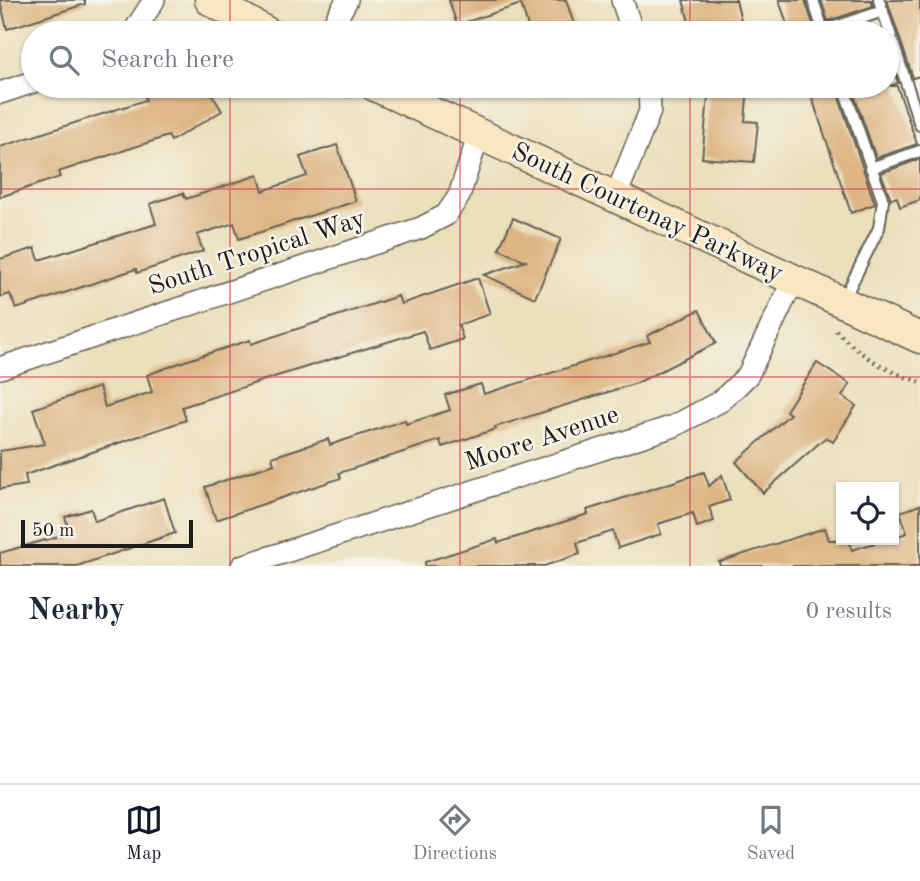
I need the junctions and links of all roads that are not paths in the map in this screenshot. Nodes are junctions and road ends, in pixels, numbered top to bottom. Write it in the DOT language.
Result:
graph roads {
  1 [pos="154,0"];
  2 [pos="210,0"];
  3 [pos="347,0"];
  4 [pos="622,0"];
  5 [pos="813,0"];
  6 [pos="881,6"];
  7 [pos="141,21"];
  8 [pos="247,21"];
  9 [pos="335,21"];
  10 [pos="630,21"];
  11 [pos="820,21"];
  12 [pos="848,21"];
  13 [pos="899,61"];
  14 [pos="21,86"];
  15 [pos="0,93"];
  16 [pos="401,98"];
  17 [pos="649,98"];
  18 [pos="847,98"];
  19 [pos="920,125"];
  20 [pos="479,134"];
  21 [pos="920,151"];
  22 [pos="871,168"];
  23 [pos="616,196"];
  24 [pos="793,281"];
  25 [pos="842,303"];
  26 [pos="920,338"];
  27 [pos="0,368"];
  28 [pos="242,566"];
  1 -- 7 [label="street"];
  2 -- 8 [label="main road"];
  3 -- 9 [label="street"];
  4 -- 10 [label="street"];
  5 -- 11 [label="lane"];
  6 -- 12 [label="lane"];
  13 -- 19 [label="lane"];
  14 -- 15 [label="street"];
  16 -- 20 [label="main road, South Courtenay Parkway"];
  17 -- 23 [label="street"];
  18 -- 22 [label="lane"];
  20 -- 23 [label="main road, South Courtenay Parkway"];
  20 -- 27 [label="street, South Tropical Way"];
  21 -- 22 [label="lane"];
  22 -- 25 [label="lane"];
  23 -- 24 [label="main road, South Courtenay Parkway"];
  24 -- 25 [label="main road, South Courtenay Parkway"];
  24 -- 28 [label="street, Moore Avenue"];
  25 -- 26 [label="main road, South Courtenay Parkway"];
}
